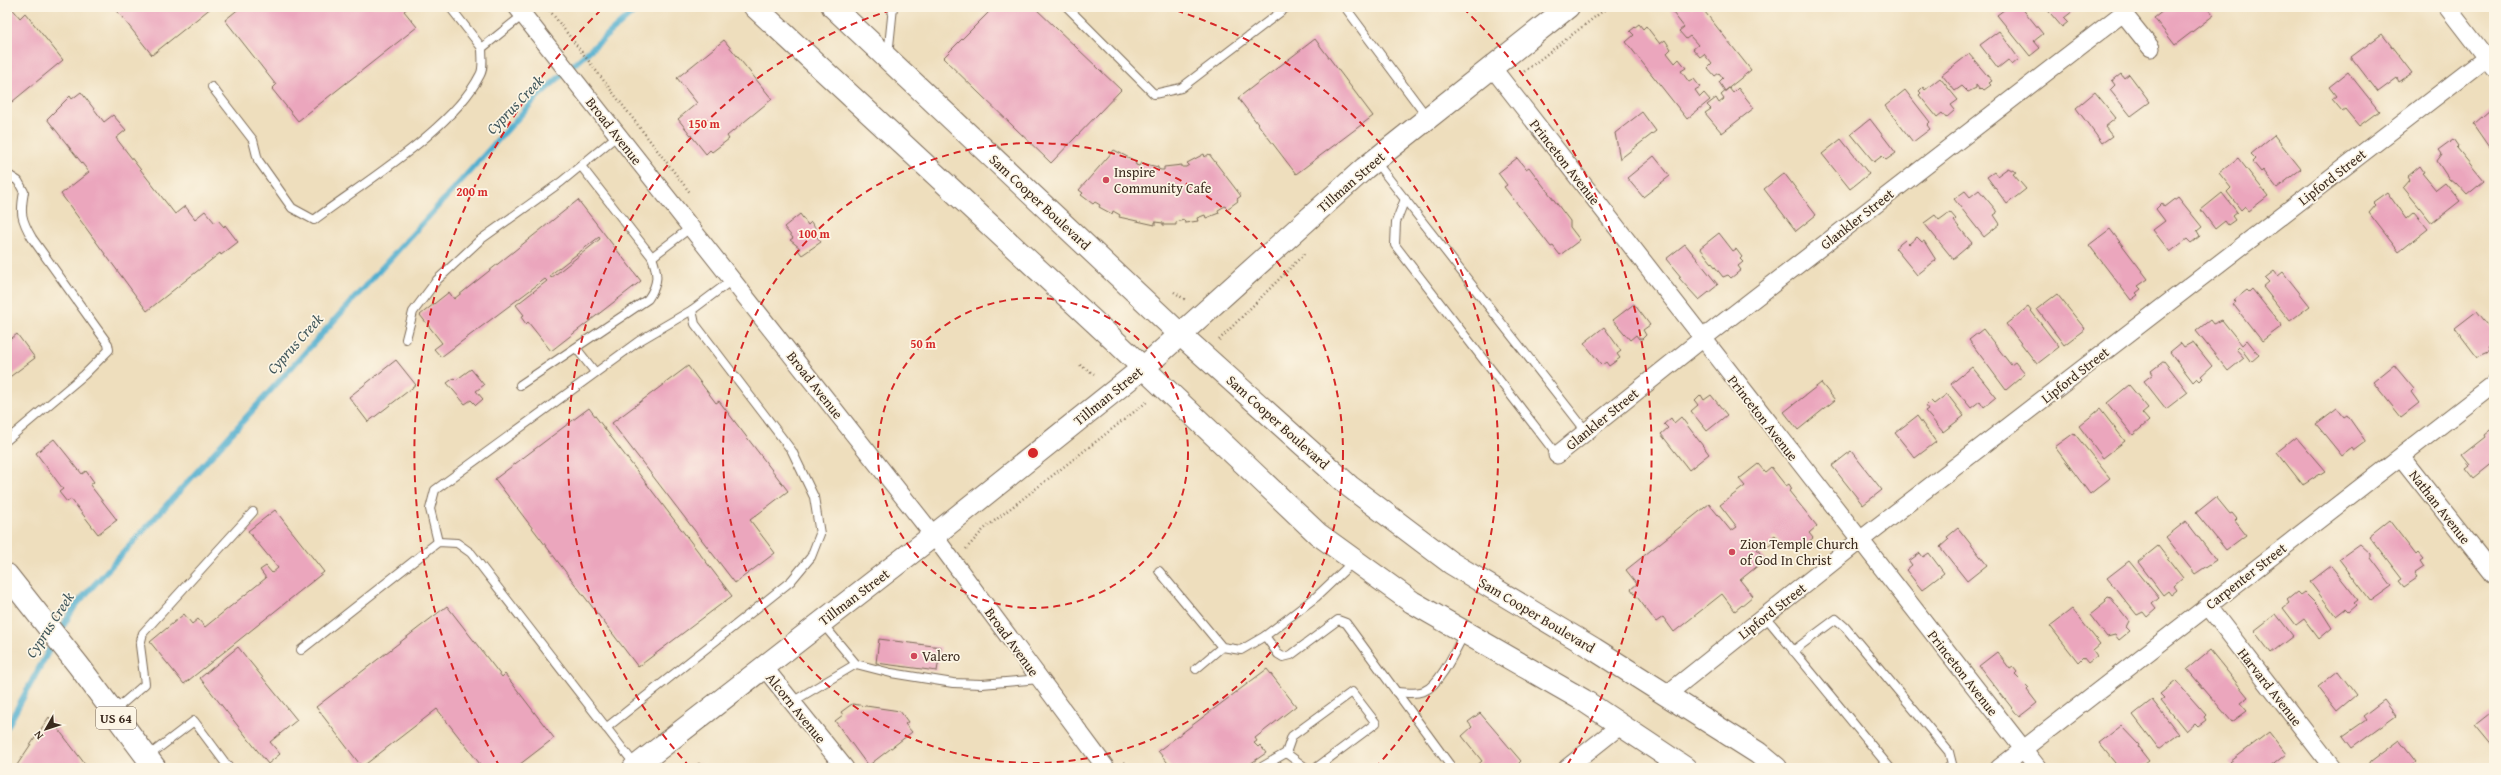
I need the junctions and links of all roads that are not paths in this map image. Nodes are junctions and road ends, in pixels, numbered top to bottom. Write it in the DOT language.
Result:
graph roads {
  1 [pos="450,7"];
  2 [pos="755,7"];
  3 [pos="833,7"];
  4 [pos="894,7"];
  5 [pos="1067,7"];
  6 [pos="1287,7"];
  7 [pos="1345,7"];
  8 [pos="1568,7"];
  9 [pos="2447,7"];
  10 [pos="520,11"];
  11 [pos="482,48"];
  12 [pos="2151,48"];
  13 [pos="888,59"];
  14 [pos="2490,63"];
  15 [pos="1491,66"];
  16 [pos="212,87"];
  17 [pos="1428,117"];
  18 [pos="618,135"];
  19 [pos="1374,161"];
  20 [pos="581,166"];
  21 [pos="7,174"];
  22 [pos="1405,199"];
  23 [pos="690,228"];
  24 [pos="652,257"];
  25 [pos="732,280"];
  26 [pos="692,310"];
  27 [pos="1181,335"];
  28 [pos="406,339"];
  29 [pos="1702,339"];
  30 [pos="576,348"];
  31 [pos="1143,368"];
  32 [pos="595,372"];
  33 [pos="2494,384"];
  34 [pos="520,385"];
  35 [pos="1586,431"];
  36 [pos="7,440"];
  37 [pos="1557,455"];
  38 [pos="2402,457"];
  39 [pos="253,512"];
  40 [pos="934,536"];
  41 [pos="1859,541"];
  42 [pos="438,542"];
  43 [pos="1354,560"];
  44 [pos="1159,571"];
  45 [pos="7,575"];
  46 [pos="2494,575"];
  47 [pos="2208,606"];
  48 [pos="1765,616"];
  49 [pos="822,622"];
  50 [pos="1465,633"];
  51 [pos="1265,636"];
  52 [pos="1222,647"];
  53 [pos="301,650"];
  54 [pos="1793,651"];
  55 [pos="856,664"];
  56 [pos="763,666"];
  57 [pos="1196,669"];
  58 [pos="1040,679"];
  59 [pos="1396,692"];
  60 [pos="1666,695"];
  61 [pos="792,702"];
  62 [pos="112,713"];
  63 [pos="1621,725"];
  64 [pos="606,728"];
  65 [pos="2023,749"];
  66 [pos="1286,753"];
  67 [pos="151,763"];
  68 [pos="636,767"];
  69 [pos="229,768"];
  70 [pos="844,768"];
  71 [pos="1106,768"];
  72 [pos="1260,768"];
  73 [pos="1306,768"];
  74 [pos="1316,768"];
  75 [pos="1452,768"];
  76 [pos="1567,768"];
  77 [pos="1685,768"];
  78 [pos="1776,768"];
  79 [pos="1890,768"];
  80 [pos="1948,768"];
  81 [pos="2000,768"];
  82 [pos="2038,768"];
  83 [pos="2333,768"];
  1 -- 11 [label="lane"];
  2 -- 31 [label="main road"];
  3 -- 13 [label="main road, Sam Cooper Boulevard"];
  4 -- 13 [label="lane"];
  5 -- 6 [label="lane"];
  7 -- 17 [label="lane"];
  8 -- 15 [label="main road, Tillman Street"];
  9 -- 14 [label="street"];
  10 -- 11 [label="lane"];
  10 -- 18 [label="street, Broad Avenue"];
  11 -- 16 [label="lane"];
  12 -- 29 [label="street, Glankler Street"];
  13 -- 27 [label="main road, Sam Cooper Boulevard"];
  14 -- 41 [label="street, Lipford Street"];
  15 -- 17 [label="main road, Tillman Street"];
  15 -- 29 [label="street, Princeton Avenue"];
  17 -- 19 [label="main road, Tillman Street"];
  18 -- 20 [label="lane"];
  18 -- 23 [label="street, Broad Avenue"];
  19 -- 22 [label="lane"];
  19 -- 27 [label="main road, Tillman Street"];
  20 -- 24 [label="lane"];
  20 -- 28 [label="lane"];
  21 -- 36 [label="lane"];
  22 -- 35 [label="lane"];
  22 -- 37 [label="lane"];
  23 -- 24 [label="lane"];
  23 -- 25 [label="street, Broad Avenue"];
  24 -- 30 [label="lane"];
  25 -- 26 [label="lane"];
  25 -- 40 [label="street, Broad Avenue"];
  26 -- 32 [label="lane"];
  26 -- 64 [label="lane"];
  27 -- 31 [label="main road, Tillman Street"];
  27 -- 60 [label="main road, Sam Cooper Boulevard"];
  29 -- 35 [label="street, Glankler Street"];
  29 -- 41 [label="street, Princeton Avenue"];
  30 -- 32 [label="lane"];
  30 -- 34 [label="lane"];
  31 -- 40 [label="main road, Tillman Street"];
  31 -- 43 [label="main road"];
  32 -- 42 [label="lane"];
  33 -- 38 [label="street, Carpenter Street"];
  35 -- 37 [label="street, Glankler Street"];
  38 -- 46 [label="street, Nathan Avenue"];
  38 -- 47 [label="street, Carpenter Street"];
  39 -- 62 [label="lane"];
  40 -- 49 [label="main road, Tillman Street"];
  40 -- 58 [label="street, Broad Avenue"];
  41 -- 48 [label="street, Lipford Street"];
  41 -- 65 [label="street, Princeton Avenue"];
  42 -- 53 [label="lane"];
  42 -- 64 [label="lane"];
  43 -- 50 [label="main road"];
  43 -- 51 [label="lane"];
  44 -- 52 [label="lane"];
  45 -- 62 [label="main road, US 64"];
  47 -- 65 [label="street, Carpenter Street"];
  47 -- 83 [label="street, Harvard Avenue"];
  48 -- 54 [label="lane"];
  48 -- 60 [label="street, Lipford Street"];
  49 -- 55 [label="lane"];
  49 -- 56 [label="main road, Tillman Street"];
  50 -- 59 [label="lane"];
  50 -- 63 [label="main road"];
  51 -- 52 [label="lane"];
  51 -- 59 [label="lane"];
  52 -- 57 [label="lane"];
  54 -- 79 [label="lane"];
  54 -- 80 [label="lane"];
  55 -- 58 [label="lane"];
  55 -- 61 [label="lane"];
  56 -- 61 [label="street, Alcorn Avenue"];
  56 -- 68 [label="main road, Tillman Street"];
  58 -- 71 [label="street, Broad Avenue"];
  59 -- 75 [label="lane"];
  60 -- 78 [label="main road, Sam Cooper Boulevard"];
  61 -- 70 [label="street, Alcorn Avenue"];
  62 -- 67 [label="main road, US 64"];
  63 -- 76 [label="street"];
  63 -- 77 [label="main road"];
  64 -- 68 [label="lane"];
  65 -- 81 [label="street, Carpenter Street"];
  65 -- 82 [label="street, Princeton Avenue"];
  66 -- 72 [label="lane"];
  66 -- 73 [label="lane"];
  66 -- 74 [label="lane"];
  67 -- 69 [label="lane"];
}
